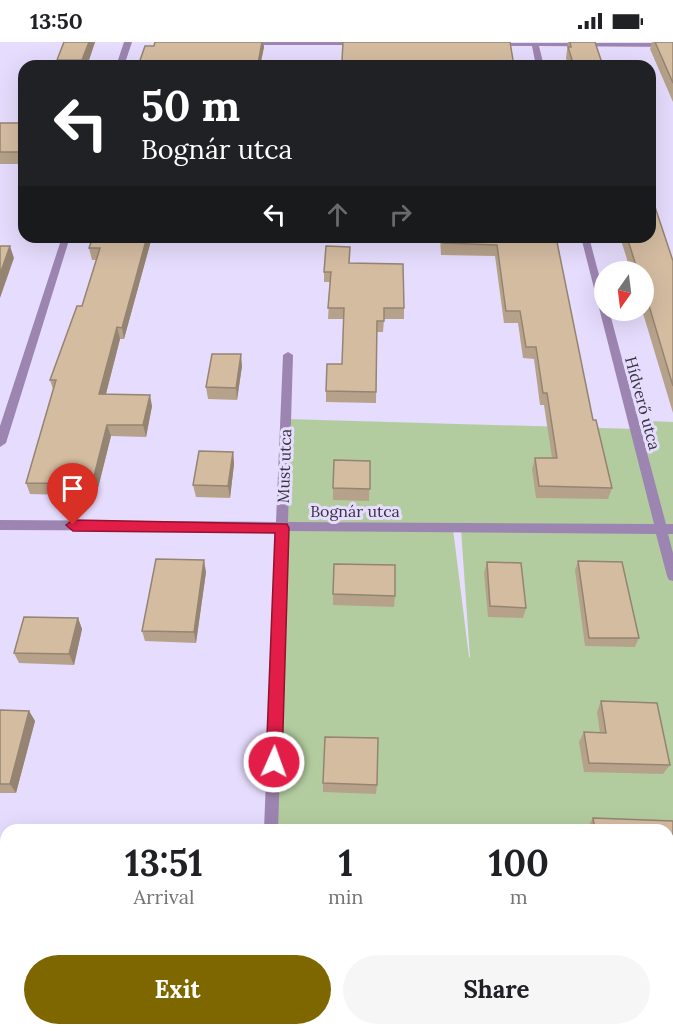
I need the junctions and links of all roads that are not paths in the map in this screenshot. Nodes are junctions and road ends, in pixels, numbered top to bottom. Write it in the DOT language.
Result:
graph roads {
  1 [pos="128,42"];
  2 [pos="236,42"];
  3 [pos="367,43"];
  4 [pos="535,43"];
  5 [pos="487,44"];
  6 [pos="673,45"];
  7 [pos="122,60"];
  8 [pos="539,60"];
  9 [pos="64,243"];
  10 [pos="587,243"];
  11 [pos="288,355"];
  12 [pos="0,442"];
  13 [pos="0,525"];
  14 [pos="282,528"];
  15 [pos="667,529"];
  16 [pos="673,576"];
  17 [pos="272,824"];
  1 -- 7 [label="street"];
  2 -- 3 [label="street"];
  4 -- 5 [label="street"];
  4 -- 6 [label="street"];
  4 -- 8 [label="street"];
  9 -- 12 [label="street"];
  10 -- 15 [label="street, Hídverő utca"];
  11 -- 14 [label="street, Must utca"];
  13 -- 14 [label="street, Bognár utca"];
  14 -- 15 [label="street, Bognár utca"];
  14 -- 17 [label="street, Must utca"];
  15 -- 16 [label="street, Hídverő utca"];
}
